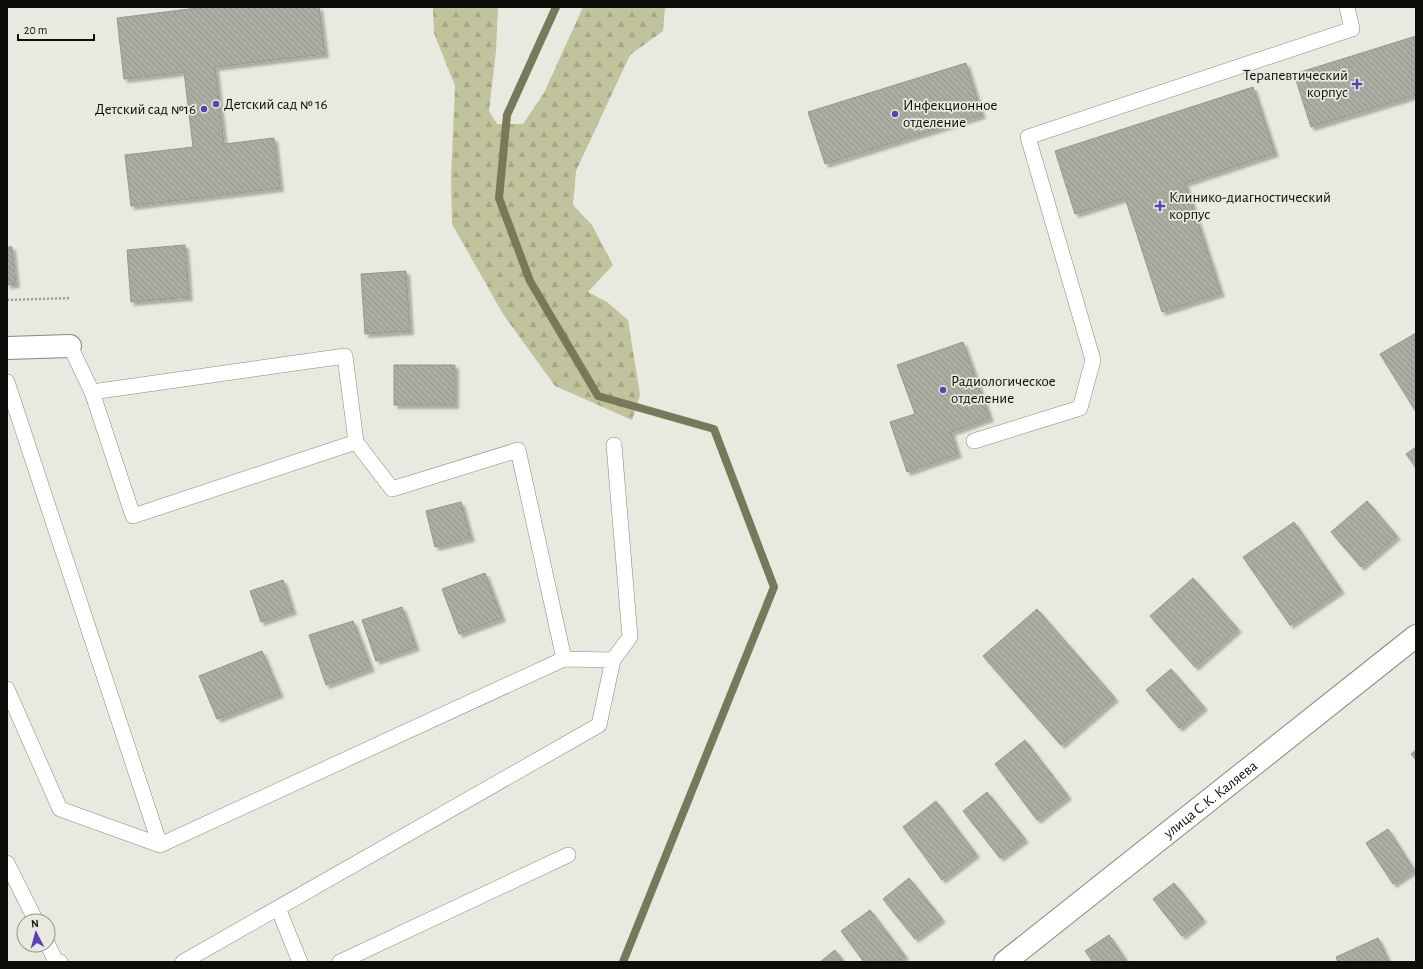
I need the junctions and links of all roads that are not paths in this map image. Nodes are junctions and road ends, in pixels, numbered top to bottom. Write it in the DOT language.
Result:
graph roads {
  1 [pos="1347,7"];
  2 [pos="70,346"];
  3 [pos="7,348"];
  4 [pos="7,382"];
  5 [pos="92,392"];
  6 [pos="974,441"];
  7 [pos="356,442"];
  8 [pos="614,445"];
  9 [pos="1416,636"];
  10 [pos="564,659"];
  11 [pos="613,660"];
  12 [pos="7,689"];
  13 [pos="160,845"];
  14 [pos="568,855"];
  15 [pos="7,863"];
  16 [pos="278,908"];
  17 [pos="32,913"];
  18 [pos="52,953"];
  19 [pos="60,962"];
  20 [pos="183,962"];
  21 [pos="300,962"];
  22 [pos="340,962"];
  23 [pos="1005,962"];
  1 -- 6 [label="lane"];
  2 -- 3 [label="street"];
  2 -- 5 [label="lane"];
  4 -- 13 [label="lane"];
  5 -- 7 [label="lane"];
  5 -- 7 [label="lane"];
  7 -- 10 [label="lane"];
  8 -- 11 [label="lane"];
  9 -- 23 [label="street, улица С.К. Каляева"];
  10 -- 11 [label="lane"];
  10 -- 13 [label="lane"];
  11 -- 16 [label="lane"];
  12 -- 13 [label="lane"];
  14 -- 22 [label="lane"];
  15 -- 17 [label="lane"];
  16 -- 20 [label="lane"];
  16 -- 21 [label="lane"];
  18 -- 19 [label="lane"];
}
